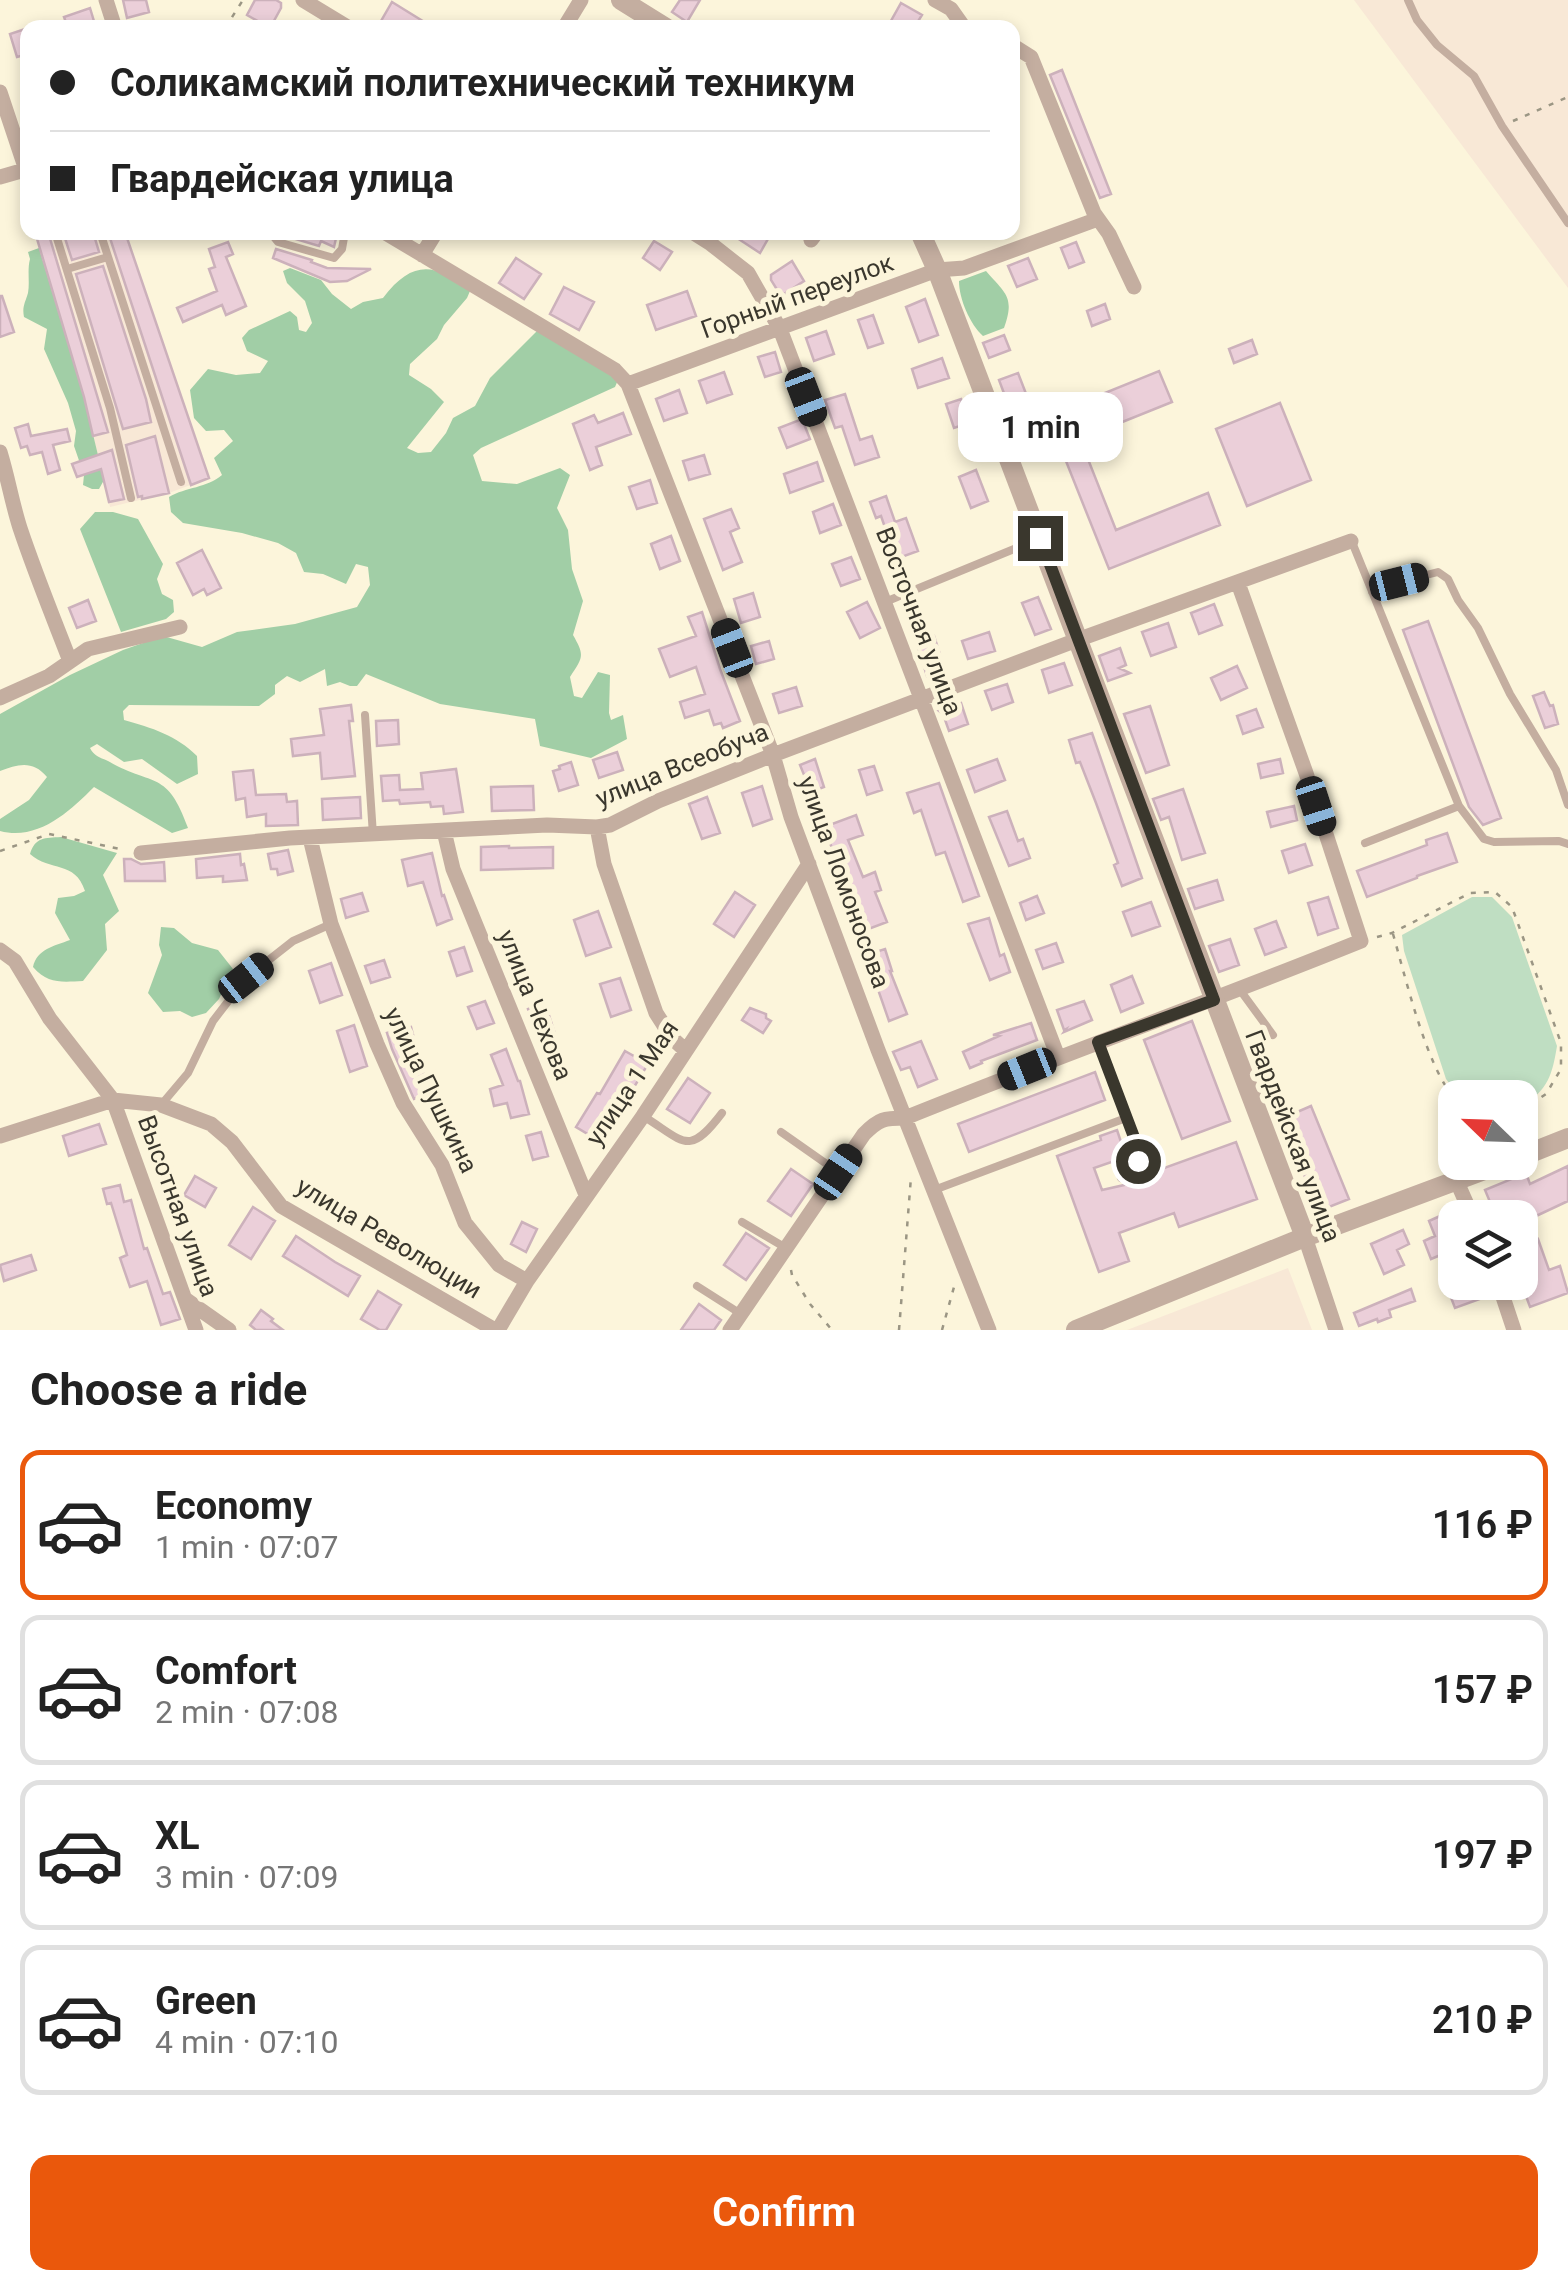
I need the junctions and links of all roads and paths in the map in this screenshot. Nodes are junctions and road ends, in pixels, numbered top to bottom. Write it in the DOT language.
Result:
graph roads {
  1 [pos="303,0"];
  2 [pos="621,0"];
  3 [pos="935,0"];
  4 [pos="1408,0"];
  5 [pos="336,20"];
  6 [pos="653,20"];
  7 [pos="958,20"];
  8 [pos="1020,50"];
  9 [pos="0,92"];
  10 [pos="1568,97"];
  11 [pos="1502,126"];
  12 [pos="20,150"];
  13 [pos="1098,219"];
  14 [pos="1568,223"];
  15 [pos="58,240"];
  16 [pos="103,240"];
  17 [pos="276,240"];
  18 [pos="344,240"];
  19 [pos="397,240"];
  20 [pos="431,240"];
  21 [pos="705,240"];
  22 [pos="924,240"];
  23 [pos="422,255"];
  24 [pos="108,257"];
  25 [pos="67,269"];
  26 [pos="937,270"];
  27 [pos="1134,287"];
  28 [pos="780,329"];
  29 [pos="628,384"];
  30 [pos="0,452"];
  31 [pos="181,482"];
  32 [pos="5,485"];
  33 [pos="131,498"];
  34 [pos="1040,538"];
  35 [pos="1351,540"];
  36 [pos="1238,583"];
  37 [pos="1372,592"];
  38 [pos="886,602"];
  39 [pos="180,626"];
  40 [pos="1078,640"];
  41 [pos="70,661"];
  42 [pos="0,698"];
  43 [pos="922,698"];
  44 [pos="365,715"];
  45 [pos="772,755"];
  46 [pos="1568,805"];
  47 [pos="1459,806"];
  48 [pos="597,827"];
  49 [pos="444,831"];
  50 [pos="372,835"];
  51 [pos="310,838"];
  52 [pos="1365,843"];
  53 [pos="1568,844"];
  54 [pos="0,851"];
  55 [pos="141,853"];
  56 [pos="809,864"];
  57 [pos="330,924"];
  58 [pos="0,950"];
  59 [pos="1240,990"];
  60 [pos="1214,1000"];
  61 [pos="1273,1035"];
  62 [pos="1098,1042"];
  63 [pos="685,1050"];
  64 [pos="1058,1057"];
  65 [pos="1443,1080"];
  66 [pos="113,1100"];
  67 [pos="1538,1100"];
  68 [pos="161,1105"];
  69 [pos="722,1114"];
  70 [pos="643,1116"];
  71 [pos="906,1118"];
  72 [pos="1126,1118"];
  73 [pos="781,1132"];
  74 [pos="0,1136"];
  75 [pos="1568,1138"];
  76 [pos="1538,1150"];
  77 [pos="838,1172"];
  78 [pos="911,1175"];
  79 [pos="1120,1178"];
  80 [pos="1463,1180"];
  81 [pos="1458,1182"];
  82 [pos="934,1190"];
  83 [pos="586,1195"];
  84 [pos="1466,1200"];
  85 [pos="742,1222"];
  86 [pos="1306,1238"];
  87 [pos="787,1248"];
  88 [pos="962,1261"];
  89 [pos="527,1281"];
  90 [pos="697,1286"];
  91 [pos="185,1299"];
  92 [pos="1504,1300"];
  93 [pos="742,1314"];
  94 [pos="196,1330"];
  95 [pos="228,1330"];
  96 [pos="496,1330"];
  97 [pos="730,1330"];
  98 [pos="832,1330"];
  99 [pos="899,1330"];
  100 [pos="942,1330"];
  101 [pos="988,1330"];
  102 [pos="1076,1330"];
  103 [pos="1336,1330"];
  104 [pos="1514,1330"];
  1 -- 5 [label="street"];
  2 -- 6 [label="street"];
  3 -- 7 [label="street"];
  4 -- 11 [label="lane"];
  8 -- 13 [label="street"];
  9 -- 12 [label="street"];
  10 -- 11 [label="path"];
  11 -- 14 [label="lane"];
  13 -- 26 [label="street, Горный переулок"];
  13 -- 27 [label="street"];
  15 -- 25 [label="lane"];
  16 -- 24 [label="lane"];
  17 -- 18 [label="lane"];
  19 -- 23 [label="street"];
  20 -- 23 [label="street"];
  21 -- 28 [label="street, Восточная улица"];
  22 -- 26 [label="street, Гвардейская улица"];
  23 -- 29 [label="street"];
  24 -- 25 [label="lane"];
  24 -- 31 [label="lane"];
  25 -- 33 [label="lane"];
  26 -- 28 [label="street, Горный переулок"];
  26 -- 34 [label="street, Гвардейская улица"];
  28 -- 29 [label="street, Горный переулок"];
  28 -- 38 [label="street, Восточная улица"];
  29 -- 45 [label="street, улица Ломоносова"];
  30 -- 32 [label="street"];
  32 -- 41 [label="street"];
  34 -- 38 [label="lane"];
  34 -- 40 [label="street, Гвардейская улица"];
  35 -- 36 [label="street, улица Всеобуча"];
  35 -- 37 [label="lane"];
  36 -- 40 [label="street, улица Всеобуча"];
  36 -- 59 [label="street"];
  37 -- 46 [label="lane"];
  37 -- 47 [label="lane"];
  38 -- 43 [label="street, Восточная улица"];
  39 -- 41 [label="street"];
  40 -- 43 [label="street, улица Всеобуча"];
  40 -- 60 [label="street, Гвардейская улица"];
  41 -- 42 [label="street"];
  43 -- 45 [label="street, улица Всеобуча"];
  43 -- 64 [label="street, Восточная улица"];
  44 -- 50 [label="lane"];
  45 -- 48 [label="street, улица Всеобуча"];
  45 -- 56 [label="street, улица Ломоносова"];
  47 -- 52 [label="lane"];
  47 -- 53 [label="lane"];
  48 -- 49 [label="street, улица Всеобуча"];
  48 -- 63 [label="street"];
  49 -- 50 [label="street, улица Всеобуча"];
  49 -- 83 [label="street, улица Чехова"];
  50 -- 51 [label="street, улица Всеобуча"];
  51 -- 55 [label="street, улица Всеобуча"];
  51 -- 57 [label="street, улица Пушкина"];
  54 -- 55 [label="path"];
  56 -- 63 [label="street, улица 1 Мая"];
  56 -- 71 [label="street, улица Ломоносова"];
  57 -- 68 [label="lane"];
  57 -- 89 [label="street, улица Пушкина"];
  58 -- 66 [label="street, Высотная улица"];
  59 -- 60 [label="street"];
  59 -- 61 [label="lane"];
  60 -- 62 [label="street"];
  60 -- 86 [label="street, Гвардейская улица"];
  62 -- 64 [label="street"];
  62 -- 72 [label="lane"];
  63 -- 70 [label="street, улица 1 Мая"];
  64 -- 71 [label="street"];
  65 -- 67 [label="path"];
  66 -- 68 [label="street, улица Революции"];
  66 -- 74 [label="street, улица Революции"];
  66 -- 91 [label="street, Высотная улица"];
  68 -- 96 [label="street, улица Революции"];
  69 -- 70 [label="lane"];
  70 -- 83 [label="street, улица 1 Мая"];
  71 -- 77 [label="street"];
  71 -- 82 [label="street, улица Ломоносова"];
  72 -- 79 [label="lane"];
  72 -- 82 [label="lane"];
  73 -- 77 [label="lane"];
  75 -- 76 [label="street"];
  77 -- 87 [label="street"];
  78 -- 99 [label="path"];
  80 -- 81 [label="street"];
  81 -- 84 [label="street"];
  81 -- 86 [label="street"];
  82 -- 88 [label="street, улица Ломоносова"];
  83 -- 89 [label="street, улица 1 Мая"];
  85 -- 87 [label="lane"];
  86 -- 102 [label="street"];
  86 -- 103 [label="street, Гвардейская улица"];
  87 -- 93 [label="street"];
  87 -- 98 [label="path"];
  88 -- 100 [label="path"];
  88 -- 101 [label="street, улица Ломоносова"];
  89 -- 96 [label="street, улица 1 Мая"];
  90 -- 93 [label="lane"];
  91 -- 94 [label="street, Высотная улица"];
  91 -- 95 [label="street"];
  92 -- 104 [label="street"];
  93 -- 97 [label="street"];
}
